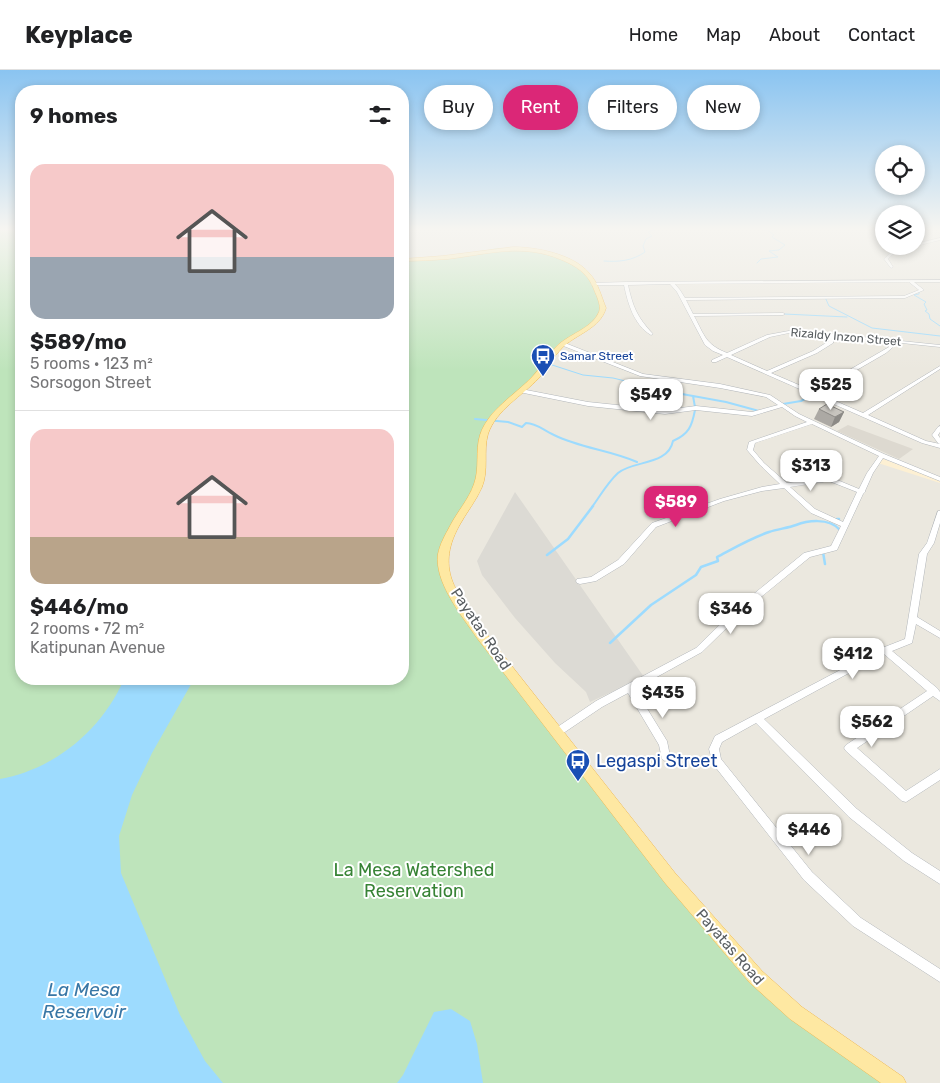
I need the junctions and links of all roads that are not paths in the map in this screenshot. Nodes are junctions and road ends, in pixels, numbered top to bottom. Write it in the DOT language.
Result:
graph roads {
  1 [pos="589,275"];
  2 [pos="910,281"];
  3 [pos="940,281"];
  4 [pos="671,283"];
  5 [pos="592,284"];
  6 [pos="626,284"];
  7 [pos="683,299"];
  8 [pos="783,314"];
  9 [pos="692,315"];
  10 [pos="650,334"];
  11 [pos="831,334"];
  12 [pos="891,340"];
  13 [pos="562,344"];
  14 [pos="940,346"];
  15 [pos="726,355"];
  16 [pos="714,361"];
  17 [pos="940,367"];
  18 [pos="767,373"];
  19 [pos="521,391"];
  20 [pos="814,393"];
  21 [pos="780,406"];
  22 [pos="864,415"];
  23 [pos="813,422"];
  24 [pos="940,428"];
  25 [pos="939,439"];
  26 [pos="940,446"];
  27 [pos="882,455"];
  28 [pos="940,479"];
  29 [pos="786,486"];
  30 [pos="862,492"];
  31 [pos="940,516"];
  32 [pos="845,525"];
  33 [pos="580,581"];
  34 [pos="914,619"];
  35 [pos="940,634"];
  36 [pos="885,650"];
  37 [pos="630,689"];
  38 [pos="937,694"];
  39 [pos="758,719"];
  40 [pos="556,733"];
  41 [pos="665,756"];
  42 [pos="940,774"];
  43 [pos="940,878"];
  44 [pos="940,976"];
  45 [pos="896,1083"];
  1 -- 5 [label="main road, Payatas Road"];
  2 -- 3 [label="street"];
  2 -- 4 [label="street"];
  2 -- 7 [label="street"];
  4 -- 6 [label="street"];
  4 -- 7 [label="street"];
  5 -- 6 [label="street"];
  5 -- 13 [label="main road, Payatas Road"];
  6 -- 10 [label="street"];
  7 -- 9 [label="street"];
  8 -- 9 [label="street"];
  9 -- 15 [label="street"];
  11 -- 12 [label="street, Rizaldy Inzon Street"];
  11 -- 15 [label="street, Rizaldy Inzon Street"];
  11 -- 18 [label="street"];
  12 -- 14 [label="street, Rizaldy Inzon Street"];
  12 -- 20 [label="street"];
  13 -- 19 [label="main road, Payatas Road"];
  13 -- 21 [label="street"];
  15 -- 16 [label="street, Rizaldy Inzon Street"];
  15 -- 18 [label="street"];
  17 -- 22 [label="street"];
  18 -- 20 [label="street"];
  19 -- 21 [label="street"];
  19 -- 40 [label="main road, Payatas Road"];
  20 -- 22 [label="street"];
  21 -- 23 [label="street"];
  22 -- 26 [label="street"];
  23 -- 27 [label="street"];
  23 -- 29 [label="street"];
  24 -- 25 [label="street"];
  27 -- 28 [label="street"];
  27 -- 30 [label="street"];
  29 -- 30 [label="street"];
  29 -- 32 [label="street"];
  29 -- 33 [label="street"];
  30 -- 32 [label="street"];
  31 -- 34 [label="street"];
  32 -- 37 [label="street"];
  34 -- 35 [label="street"];
  34 -- 36 [label="street"];
  36 -- 38 [label="street"];
  36 -- 39 [label="street"];
  37 -- 40 [label="street"];
  37 -- 41 [label="street"];
  38 -- 42 [label="street"];
  39 -- 43 [label="street"];
  39 -- 44 [label="street"];
  40 -- 45 [label="main road, Payatas Road"];
}
